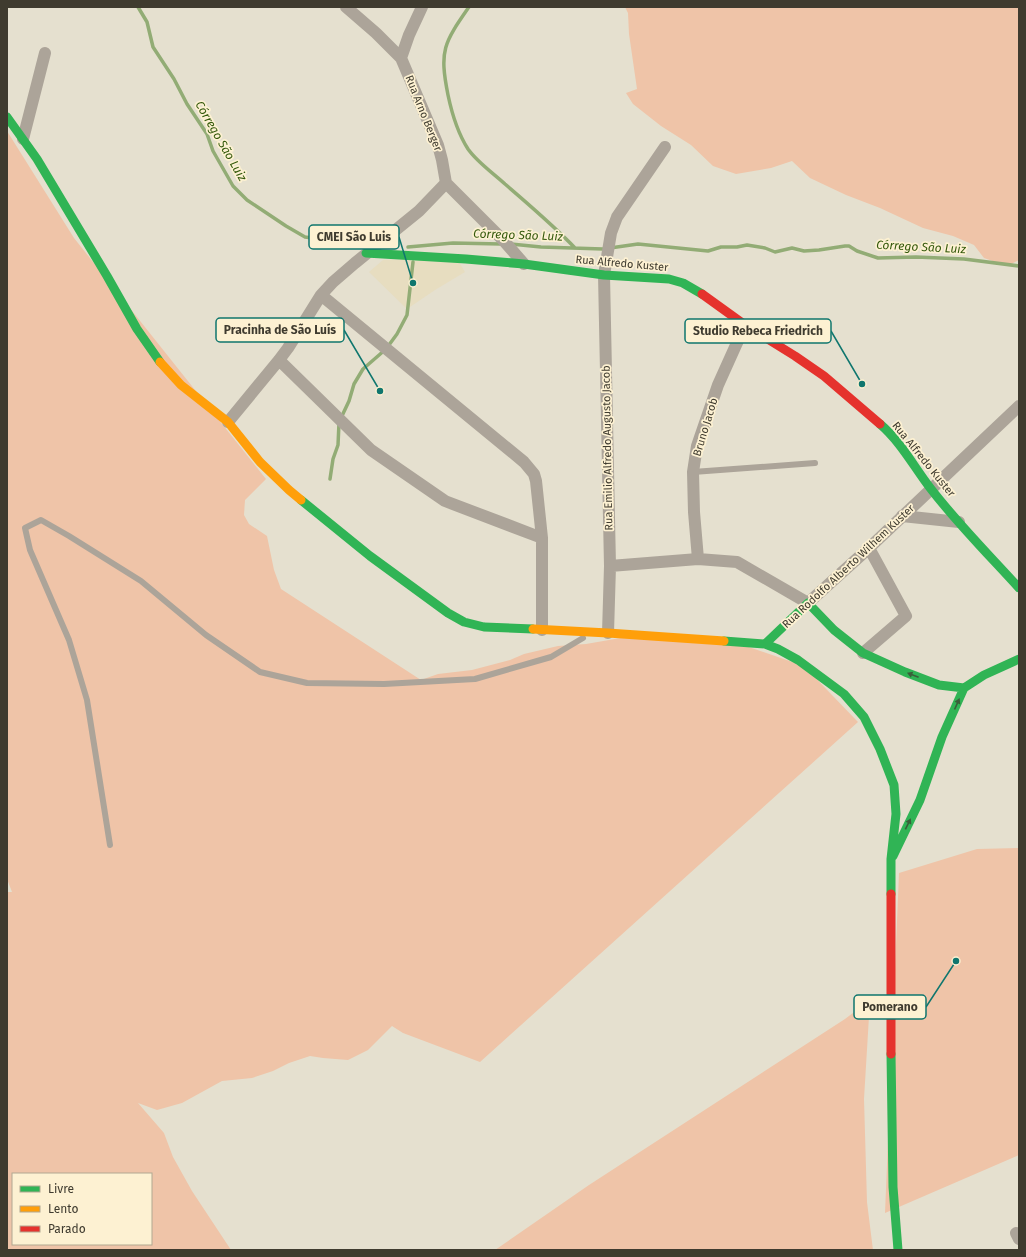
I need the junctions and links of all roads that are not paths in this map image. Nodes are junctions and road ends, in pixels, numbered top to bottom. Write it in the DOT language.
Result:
graph roads {
  1 [pos="346,7"];
  2 [pos="422,7"];
  3 [pos="45,53"];
  4 [pos="401,58"];
  5 [pos="7,117"];
  6 [pos="23,139"];
  7 [pos="665,147"];
  8 [pos="446,183"];
  9 [pos="366,254"];
  10 [pos="524,264"];
  11 [pos="604,275"];
  12 [pos="321,295"];
  13 [pos="745,325"];
  14 [pos="279,360"];
  15 [pos="1019,406"];
  16 [pos="228,422"];
  17 [pos="815,463"];
  18 [pos="693,472"];
  19 [pos="931,489"];
  20 [pos="902,516"];
  21 [pos="959,522"];
  22 [pos="542,538"];
  23 [pos="869,548"];
  24 [pos="698,559"];
  25 [pos="610,566"];
  26 [pos="1019,588"];
  27 [pos="808,603"];
  28 [pos="542,630"];
  29 [pos="593,632"];
  30 [pos="608,633"];
  31 [pos="765,644"];
  32 [pos="863,653"];
  33 [pos="1019,659"];
  34 [pos="964,688"];
  35 [pos="110,845"];
  36 [pos="891,859"];
  37 [pos="898,1250"];
  1 -- 4 [label="street, Rua Arno Berger"];
  2 -- 4 [label="street"];
  3 -- 6 [label="street"];
  4 -- 8 [label="street, Rua Arno Berger"];
  5 -- 6 [label="main road"];
  6 -- 16 [label="main road"];
  7 -- 11 [label="street, Rua Emilio Alfredo Augusto Jacob"];
  8 -- 9 [label="street"];
  8 -- 10 [label="street"];
  9 -- 10 [label="main road, Rua Alfredo Kuster"];
  9 -- 12 [label="street"];
  10 -- 11 [label="main road, Rua Alfredo Kuster"];
  11 -- 13 [label="main road, Rua Alfredo Kuster"];
  11 -- 25 [label="street, Rua Emilio Alfredo Augusto Jacob"];
  12 -- 14 [label="street"];
  12 -- 22 [label="street"];
  13 -- 18 [label="street, Bruno Jacob"];
  13 -- 19 [label="main road, Rua Alfredo Kuster"];
  14 -- 16 [label="street"];
  14 -- 22 [label="street"];
  15 -- 19 [label="street, Rua Rodolfo Alberto Wilhem Kuster"];
  16 -- 28 [label="main road"];
  17 -- 18 [label="lane"];
  18 -- 24 [label="street, Bruno Jacob"];
  19 -- 20 [label="street, Rua Rodolfo Alberto Wilhem Kuster"];
  19 -- 21 [label="main road, Rua Alfredo Kuster"];
  20 -- 21 [label="street"];
  20 -- 23 [label="street, Rua Rodolfo Alberto Wilhem Kuster"];
  21 -- 26 [label="main road, Rua Alfredo Kuster"];
  22 -- 28 [label="street"];
  23 -- 27 [label="street, Rua Rodolfo Alberto Wilhem Kuster"];
  23 -- 32 [label="street"];
  24 -- 25 [label="street"];
  24 -- 27 [label="street"];
  25 -- 30 [label="street, Rua Emilio Alfredo Augusto Jacob"];
  27 -- 31 [label="main road, Rua Rodolfo Alberto Wilhem Kuster"];
  27 -- 32 [label="main road"];
  28 -- 29 [label="main road"];
  29 -- 30 [label="main road"];
  29 -- 35 [label="lane"];
  30 -- 31 [label="main road"];
  31 -- 36 [label="main road"];
  34 -- 32 [label="main road, one-way"];
  33 -- 34 [label="main road"];
  36 -- 34 [label="main road, one-way"];
  36 -- 37 [label="main road"];
}
